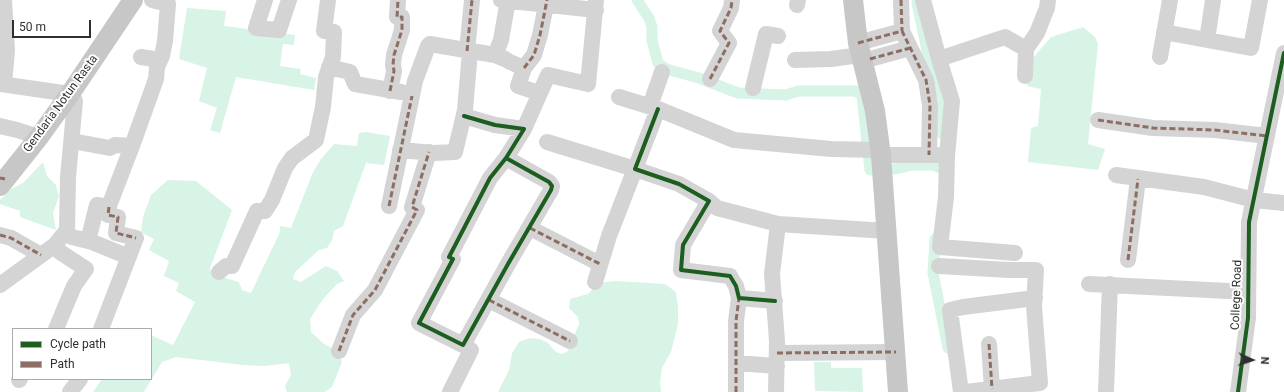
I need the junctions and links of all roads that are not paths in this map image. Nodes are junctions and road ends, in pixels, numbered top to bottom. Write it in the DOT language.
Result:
graph roads {
  1 [pos="4,0"];
  2 [pos="133,0"];
  3 [pos="152,0"];
  4 [pos="265,0"];
  5 [pos="289,0"];
  6 [pos="398,0"];
  7 [pos="472,0"];
  8 [pos="505,0"];
  9 [pos="732,0"];
  10 [pos="853,0"];
  11 [pos="901,0"];
  12 [pos="923,0"];
  13 [pos="1048,0"];
  14 [pos="1170,0"];
  15 [pos="1213,0"];
  16 [pos="1260,0"];
  17 [pos="546,2"];
  18 [pos="325,3"];
  19 [pos="596,5"];
  20 [pos="902,31"];
  21 [pos="1164,32"];
  22 [pos="778,36"];
  23 [pos="4,40"];
  24 [pos="1207,40"];
  25 [pos="910,48"];
  26 [pos="1026,49"];
  27 [pos="469,51"];
  28 [pos="863,52"];
  29 [pos="1284,53"];
  30 [pos="495,55"];
  31 [pos="141,57"];
  32 [pos="1160,57"];
  33 [pos="939,59"];
  34 [pos="160,60"];
  35 [pos="795,60"];
  36 [pos="329,67"];
  37 [pos="524,68"];
  38 [pos="662,72"];
  39 [pos="1025,76"];
  40 [pos="710,79"];
  41 [pos="2,84"];
  42 [pos="753,88"];
  43 [pos="390,91"];
  44 [pos="539,93"];
  45 [pos="70,94"];
  46 [pos="412,96"];
  47 [pos="619,97"];
  48 [pos="654,107"];
  49 [pos="464,116"];
  50 [pos="1098,120"];
  51 [pos="0,126"];
  52 [pos="524,129"];
  53 [pos="1267,136"];
  54 [pos="39,137"];
  55 [pos="72,141"];
  56 [pos="547,142"];
  57 [pos="132,146"];
  58 [pos="400,150"];
  59 [pos="429,152"];
  60 [pos="876,153"];
  61 [pos="929,155"];
  62 [pos="947,156"];
  63 [pos="506,158"];
  64 [pos="634,169"];
  65 [pos="1116,175"];
  66 [pos="1138,179"];
  67 [pos="2,181"];
  68 [pos="1254,200"];
  69 [pos="709,201"];
  70 [pos="1284,203"];
  71 [pos="389,206"];
  72 [pos="109,207"];
  73 [pos="778,224"];
  74 [pos="530,228"];
  75 [pos="887,230"];
  76 [pos="0,235"];
  77 [pos="60,239"];
  78 [pos="88,241"];
  79 [pos="1014,253"];
  80 [pos="41,255"];
  81 [pos="129,257"];
  82 [pos="1128,260"];
  83 [pos="600,264"];
  84 [pos="939,266"];
  85 [pos="219,272"];
  86 [pos="595,282"];
  87 [pos="1089,284"];
  88 [pos="1110,284"];
  89 [pos="0,285"];
  90 [pos="1248,292"];
  91 [pos="739,298"];
  92 [pos="1035,298"];
  93 [pos="489,300"];
  94 [pos="775,301"];
  95 [pos="56,328"];
  96 [pos="101,328"];
  97 [pos="570,341"];
  98 [pos="989,344"];
  99 [pos="463,345"];
  100 [pos="339,351"];
  101 [pos="896,352"];
  102 [pos="777,359"];
  103 [pos="736,363"];
  104 [pos="79,380"];
  105 [pos="992,388"];
  106 [pos="70,392"];
  107 [pos="450,392"];
  108 [pos="736,392"];
  109 [pos="776,392"];
  110 [pos="898,392"];
  111 [pos="961,392"];
  112 [pos="966,392"];
  113 [pos="1106,392"];
  114 [pos="1238,392"];
  1 -- 23 [label="street"];
  2 -- 45 [label="main road, Gendaria Notun Rasta"];
  3 -- 34 [label="street"];
  4 -- 5 [label="street"];
  6 -- 43 [label="street"];
  7 -- 27 [label="street"];
  8 -- 17 [label="street"];
  8 -- 30 [label="street"];
  9 -- 40 [label="street"];
  10 -- 28 [label="main road"];
  11 -- 20 [label="street"];
  12 -- 33 [label="street"];
  13 -- 26 [label="street"];
  14 -- 21 [label="street"];
  15 -- 24 [label="street"];
  16 -- 24 [label="street"];
  17 -- 19 [label="street"];
  17 -- 37 [label="street"];
  18 -- 36 [label="street"];
  19 -- 44 [label="street"];
  20 -- 25 [label="street"];
  20 -- 28 [label="street"];
  21 -- 24 [label="street"];
  21 -- 32 [label="street"];
  22 -- 42 [label="street"];
  23 -- 41 [label="street"];
  25 -- 28 [label="street"];
  25 -- 61 [label="street"];
  26 -- 33 [label="street"];
  26 -- 39 [label="street"];
  27 -- 30 [label="street"];
  27 -- 46 [label="street"];
  27 -- 49 [label="street"];
  28 -- 35 [label="street"];
  28 -- 60 [label="main road"];
  29 -- 53 [label="street, College Road"];
  30 -- 37 [label="street"];
  31 -- 34 [label="street"];
  33 -- 62 [label="street"];
  34 -- 57 [label="street"];
  36 -- 43 [label="street"];
  36 -- 85 [label="street"];
  37 -- 44 [label="street"];
  38 -- 48 [label="street"];
  41 -- 45 [label="street"];
  43 -- 46 [label="street"];
  44 -- 52 [label="street"];
  45 -- 54 [label="main road, Gendaria Notun Rasta"];
  45 -- 55 [label="street"];
  46 -- 58 [label="street"];
  47 -- 48 [label="street"];
  48 -- 60 [label="street"];
  48 -- 64 [label="street"];
  49 -- 52 [label="street"];
  49 -- 59 [label="street"];
  50 -- 53 [label="street"];
  51 -- 54 [label="street"];
  52 -- 63 [label="street"];
  53 -- 68 [label="street, College Road"];
  54 -- 67 [label="main road, Gendaria Notun Rasta"];
  55 -- 57 [label="street"];
  55 -- 77 [label="street"];
  56 -- 64 [label="street"];
  57 -- 72 [label="street"];
  58 -- 59 [label="street"];
  58 -- 71 [label="street"];
  59 -- 100 [label="street"];
  60 -- 61 [label="street"];
  60 -- 75 [label="main road"];
  61 -- 62 [label="street"];
  62 -- 79 [label="street"];
  63 -- 74 [label="street"];
  63 -- 99 [label="street"];
  64 -- 69 [label="street"];
  64 -- 83 [label="street"];
  65 -- 66 [label="street"];
  66 -- 68 [label="street"];
  66 -- 82 [label="street"];
  68 -- 70 [label="street"];
  68 -- 90 [label="street, College Road"];
  69 -- 73 [label="street"];
  69 -- 91 [label="street"];
  72 -- 78 [label="street"];
  72 -- 81 [label="street"];
  73 -- 75 [label="street"];
  73 -- 94 [label="street"];
  74 -- 83 [label="street"];
  74 -- 93 [label="street"];
  75 -- 101 [label="main road"];
  76 -- 80 [label="street"];
  77 -- 78 [label="street"];
  77 -- 80 [label="street"];
  77 -- 95 [label="street"];
  78 -- 81 [label="street"];
  80 -- 89 [label="street"];
  81 -- 96 [label="street"];
  83 -- 86 [label="street"];
  84 -- 92 [label="street"];
  87 -- 88 [label="street, College Road"];
  88 -- 90 [label="street, College Road"];
  88 -- 113 [label="street"];
  90 -- 114 [label="street, College Road"];
  91 -- 94 [label="street"];
  91 -- 103 [label="street"];
  92 -- 105 [label="street"];
  92 -- 111 [label="street"];
  93 -- 97 [label="street"];
  93 -- 99 [label="street"];
  94 -- 102 [label="street"];
  98 -- 105 [label="street"];
  99 -- 107 [label="street"];
  101 -- 102 [label="street"];
  101 -- 110 [label="main road"];
  102 -- 103 [label="street"];
  102 -- 109 [label="street"];
  103 -- 108 [label="street"];
  104 -- 106 [label="street"];
  105 -- 112 [label="street"];
}
